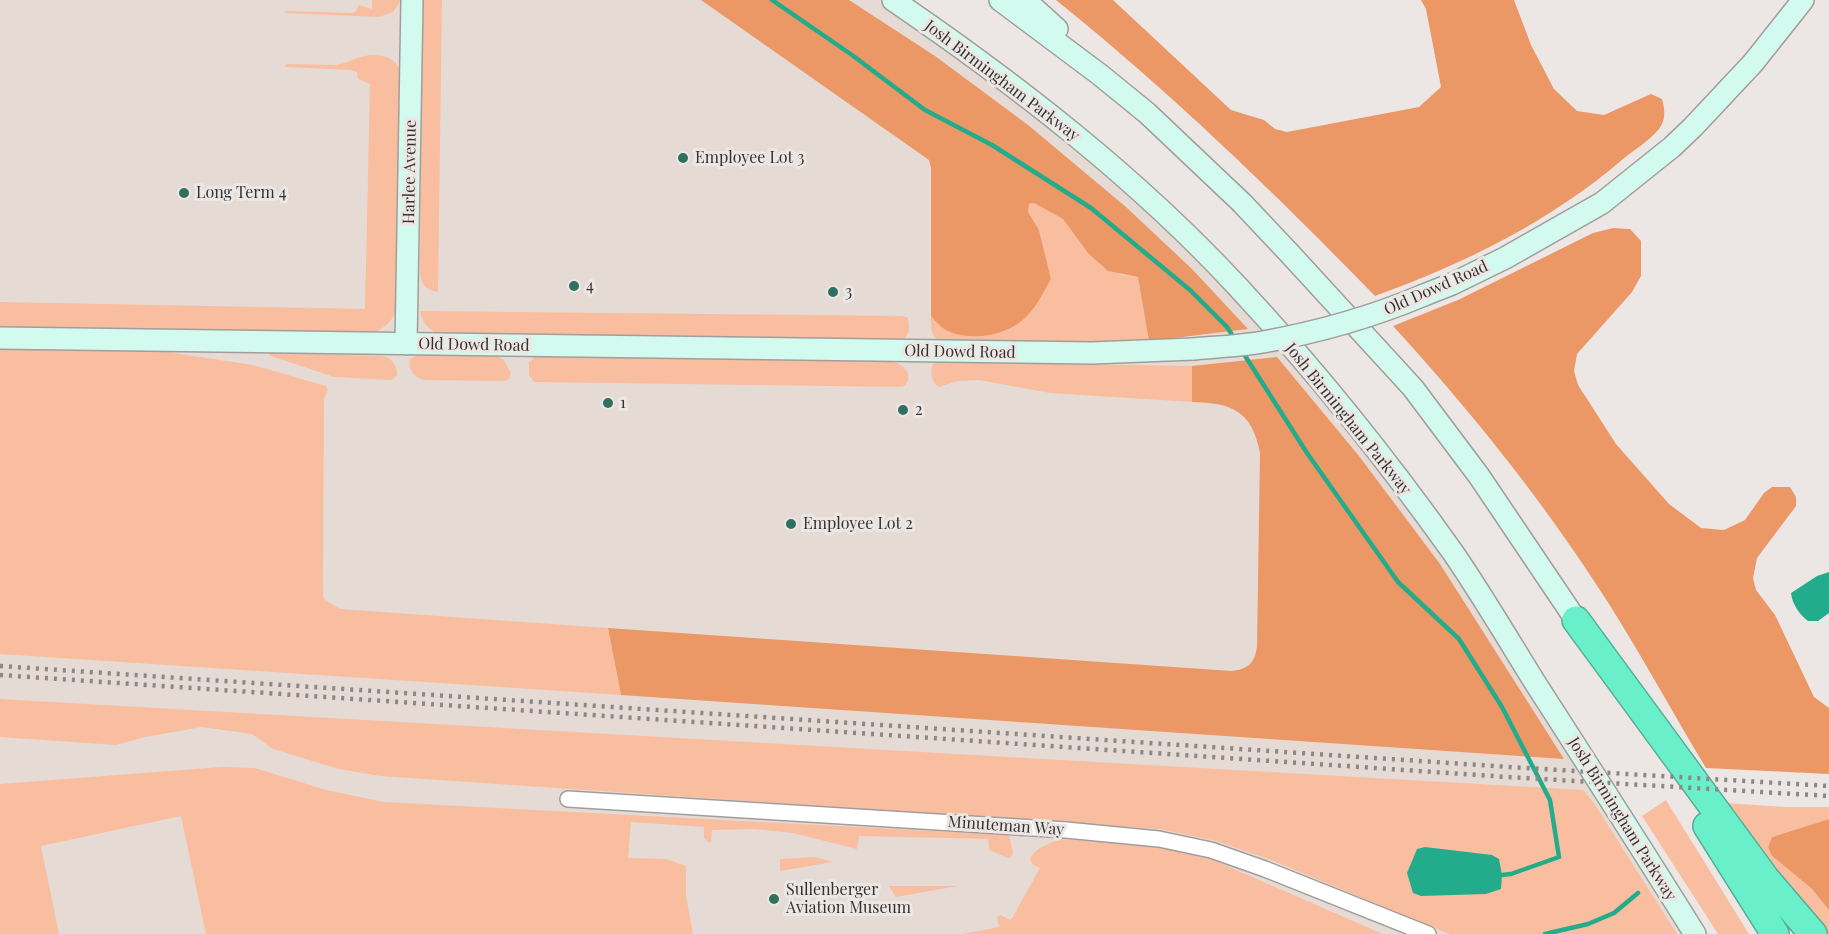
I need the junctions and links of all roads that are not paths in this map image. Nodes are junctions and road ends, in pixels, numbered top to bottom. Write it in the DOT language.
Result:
graph roads {
  1 [pos="412,0"];
  2 [pos="893,0"];
  3 [pos="999,0"];
  4 [pos="1025,0"];
  5 [pos="1803,0"];
  6 [pos="1147,113"];
  7 [pos="0,338"];
  8 [pos="406,344"];
  9 [pos="1575,620"];
  10 [pos="568,799"];
  11 [pos="1428,934"];
  12 [pos="1695,934"];
  13 [pos="1775,934"];
  14 [pos="1814,934"];
  1 -- 8 [label="street, Harlee Avenue"];
  2 -- 12 [label="street, Josh Birmingham Parkway"];
  3 -- 6 [label="street"];
  4 -- 6 [label="street"];
  5 -- 8 [label="street, Old Dowd Road, bridge"];
  6 -- 9 [label="street"];
  7 -- 8 [label="street, Old Dowd Road"];
  9 -- 13 [label="highway"];
  9 -- 14 [label="highway"];
  10 -- 11 [label="street, Minuteman Way"];
}
